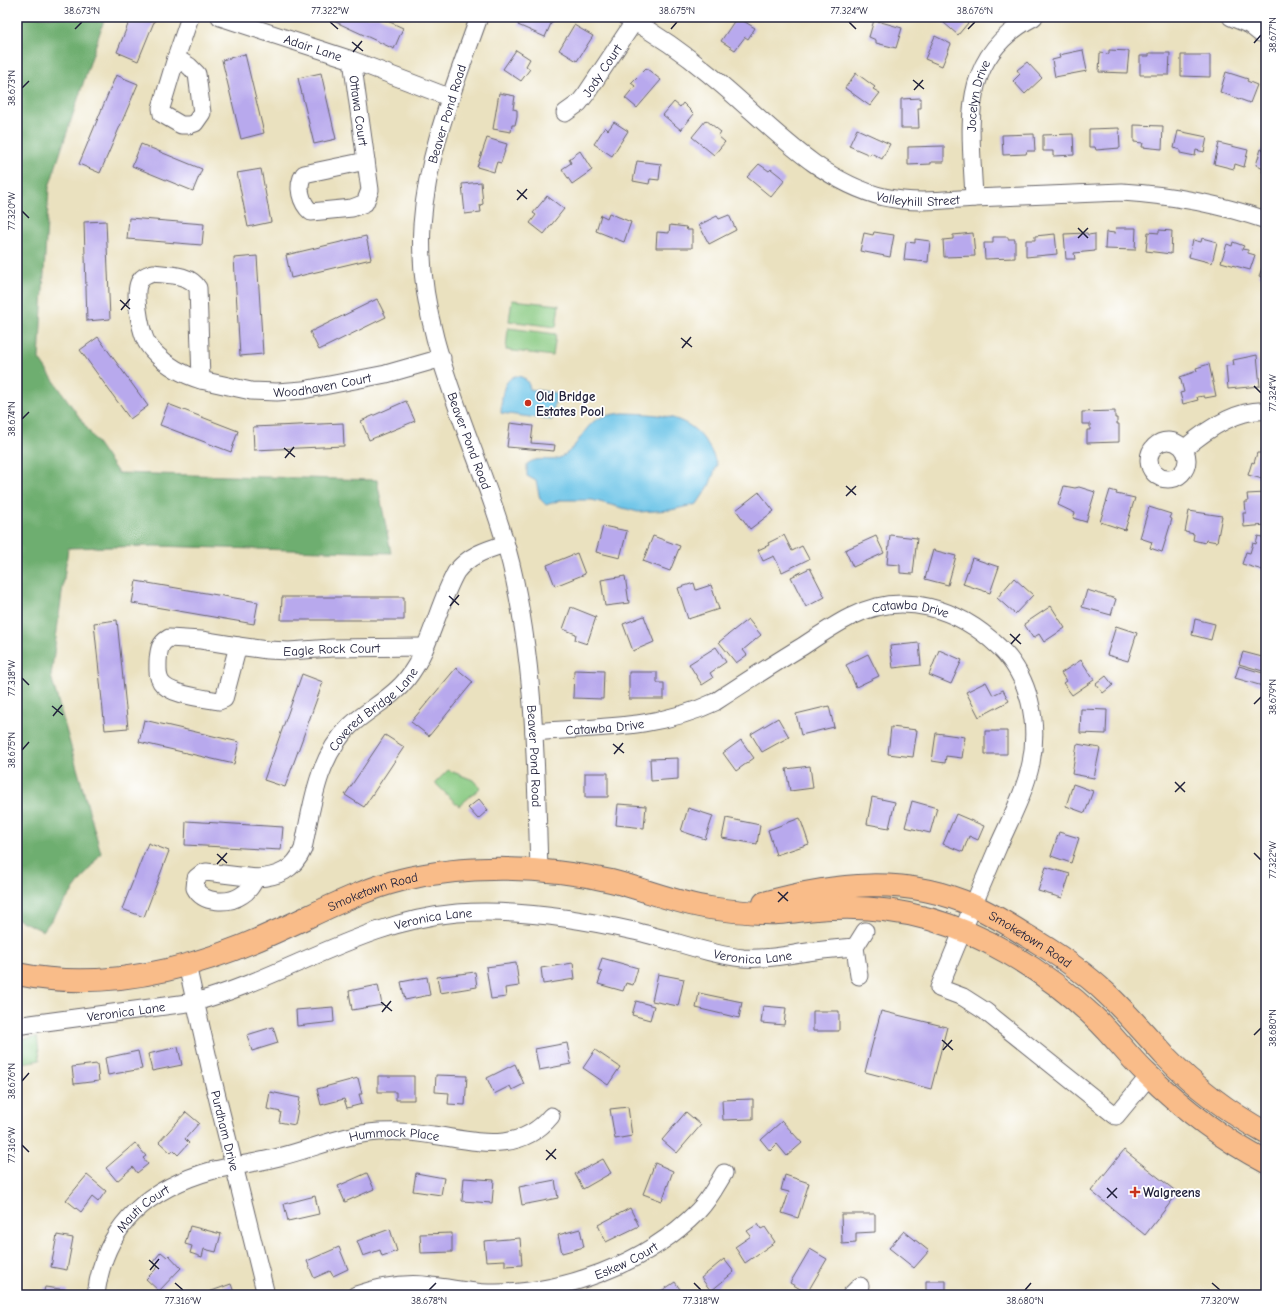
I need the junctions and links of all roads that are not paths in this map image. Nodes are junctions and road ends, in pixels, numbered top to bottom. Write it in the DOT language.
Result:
graph roads {
  1 [pos="190,17"];
  2 [pos="220,17"];
  3 [pos="479,17"];
  4 [pos="1034,17"];
  5 [pos="1230,17"];
  6 [pos="630,19"];
  7 [pos="1260,33"];
  8 [pos="176,58"];
  9 [pos="352,60"];
  10 [pos="451,98"];
  11 [pos="565,113"];
  12 [pos="366,161"];
  13 [pos="974,198"];
  14 [pos="1266,220"];
  15 [pos="442,358"];
  16 [pos="201,380"];
  17 [pos="1266,411"];
  18 [pos="1184,450"];
  19 [pos="505,544"];
  20 [pos="238,646"];
  21 [pos="424,647"];
  22 [pos="534,732"];
  23 [pos="539,870"];
  24 [pos="256,878"];
  25 [pos="974,905"];
  26 [pos="738,911"];
  27 [pos="962,930"];
  28 [pos="865,931"];
  29 [pos="856,947"];
  30 [pos="187,965"];
  31 [pos="17,974"];
  32 [pos="860,976"];
  33 [pos="195,1002"];
  34 [pos="23,1025"];
  35 [pos="1149,1076"];
  36 [pos="551,1116"];
  37 [pos="1266,1133"];
  38 [pos="1266,1162"];
  39 [pos="233,1166"];
  40 [pos="724,1173"];
  41 [pos="96,1295"];
  42 [pos="266,1295"];
  43 [pos="356,1295"];
  1 -- 8 [label="street"];
  2 -- 9 [label="street, Adair Lane"];
  3 -- 10 [label="street, Beaver Pond Road"];
  4 -- 13 [label="street, Jocelyn Drive"];
  5 -- 7 [label="street"];
  6 -- 11 [label="street, Jody Court"];
  6 -- 13 [label="street, Valleyhill Street"];
  9 -- 10 [label="street, Adair Lane"];
  9 -- 12 [label="street, Ottawa Court"];
  10 -- 15 [label="street, Beaver Pond Road"];
  13 -- 14 [label="street, Valleyhill Street"];
  15 -- 16 [label="street, Woodhaven Court"];
  15 -- 19 [label="street, Beaver Pond Road"];
  16 -- 16 [label="street, Woodhaven Court"];
  17 -- 18 [label="street"];
  19 -- 21 [label="street, Covered Bridge Lane"];
  19 -- 22 [label="street, Beaver Pond Road"];
  20 -- 20 [label="street, Eagle Rock Court"];
  20 -- 21 [label="street, Eagle Rock Court"];
  21 -- 24 [label="street, Covered Bridge Lane"];
  22 -- 23 [label="street, Beaver Pond Road"];
  22 -- 25 [label="street, Catawba Drive"];
  23 -- 26 [label="main road, Smoketown Road"];
  23 -- 30 [label="main road, Smoketown Road"];
  25 -- 26 [label="main road, Smoketown Road"];
  25 -- 27 [label="street, Catawba Drive"];
  25 -- 37 [label="main road, Smoketown Road"];
  26 -- 27 [label="main road, Smoketown Road"];
  27 -- 35 [label="main road, Smoketown Road"];
  27 -- 35 [label="street, Catawba Drive"];
  28 -- 29 [label="street"];
  29 -- 32 [label="street"];
  29 -- 33 [label="street, Veronica Lane"];
  30 -- 31 [label="main road, Smoketown Road"];
  30 -- 33 [label="street, Purdham Drive"];
  33 -- 34 [label="street, Veronica Lane"];
  33 -- 39 [label="street, Purdham Drive"];
  35 -- 38 [label="main road, Smoketown Road"];
  36 -- 39 [label="street, Hummock Place"];
  39 -- 41 [label="street, Mauti Court"];
  39 -- 42 [label="street, Purdham Drive"];
  40 -- 43 [label="street, Eskew Court"];
}
